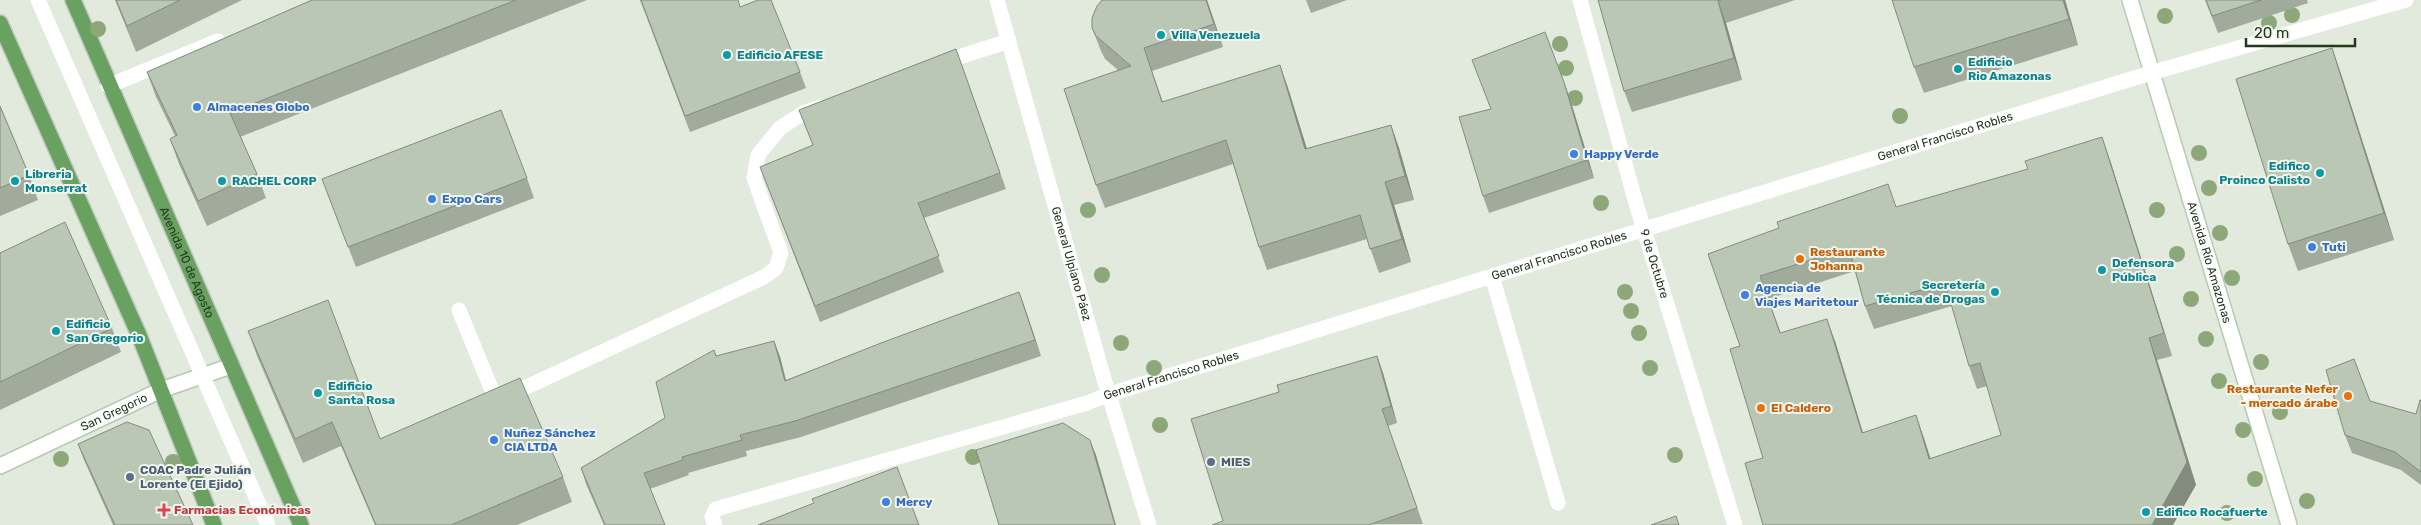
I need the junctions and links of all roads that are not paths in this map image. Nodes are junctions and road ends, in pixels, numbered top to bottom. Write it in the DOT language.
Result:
graph roads {
  1 [pos="38,0"];
  2 [pos="72,0"];
  3 [pos="997,0"];
  4 [pos="1580,0"];
  5 [pos="2130,0"];
  6 [pos="2406,0"];
  7 [pos="0,23"];
  8 [pos="228,37"];
  9 [pos="1009,41"];
  10 [pos="927,67"];
  11 [pos="2152,73"];
  12 [pos="108,86"];
  13 [pos="830,103"];
  14 [pos="1644,230"];
  15 [pos="1492,276"];
  16 [pos="460,310"];
  17 [pos="231,366"];
  18 [pos="202,376"];
  19 [pos="161,390"];
  20 [pos="1110,394"];
  21 [pos="0,466"];
  22 [pos="1558,504"];
  23 [pos="714,519"];
  24 [pos="214,525"];
  25 [pos="268,525"];
  26 [pos="301,525"];
  27 [pos="1149,525"];
  28 [pos="1736,525"];
  29 [pos="2289,525"];
  1 -- 18 [label="street"];
  2 -- 12 [label="main road, Avenida 10 de Agosto"];
  3 -- 9 [label="street, General Ulpiano Páez"];
  4 -- 14 [label="street, 9 de Octubre"];
  5 -- 11 [label="street, Avenida Río Amazonas"];
  6 -- 11 [label="street, General Francisco Robles"];
  7 -- 19 [label="main road"];
  8 -- 12 [label="street"];
  9 -- 10 [label="street"];
  9 -- 20 [label="street, General Ulpiano Páez"];
  11 -- 14 [label="street, General Francisco Robles"];
  11 -- 29 [label="street, Avenida Río Amazonas"];
  12 -- 17 [label="main road, Avenida 10 de Agosto"];
  13 -- 16 [label="street"];
  14 -- 15 [label="street, General Francisco Robles"];
  14 -- 28 [label="street, 9 de Octubre"];
  15 -- 20 [label="street, General Francisco Robles"];
  15 -- 22 [label="street"];
  17 -- 18 [label="street, San Gregorio"];
  17 -- 26 [label="main road, Avenida 10 de Agosto"];
  18 -- 19 [label="street, San Gregorio"];
  18 -- 25 [label="street"];
  19 -- 21 [label="street, San Gregorio"];
  19 -- 24 [label="main road"];
  20 -- 23 [label="street, General Francisco Robles"];
  20 -- 27 [label="street, General Ulpiano Páez"];
}
